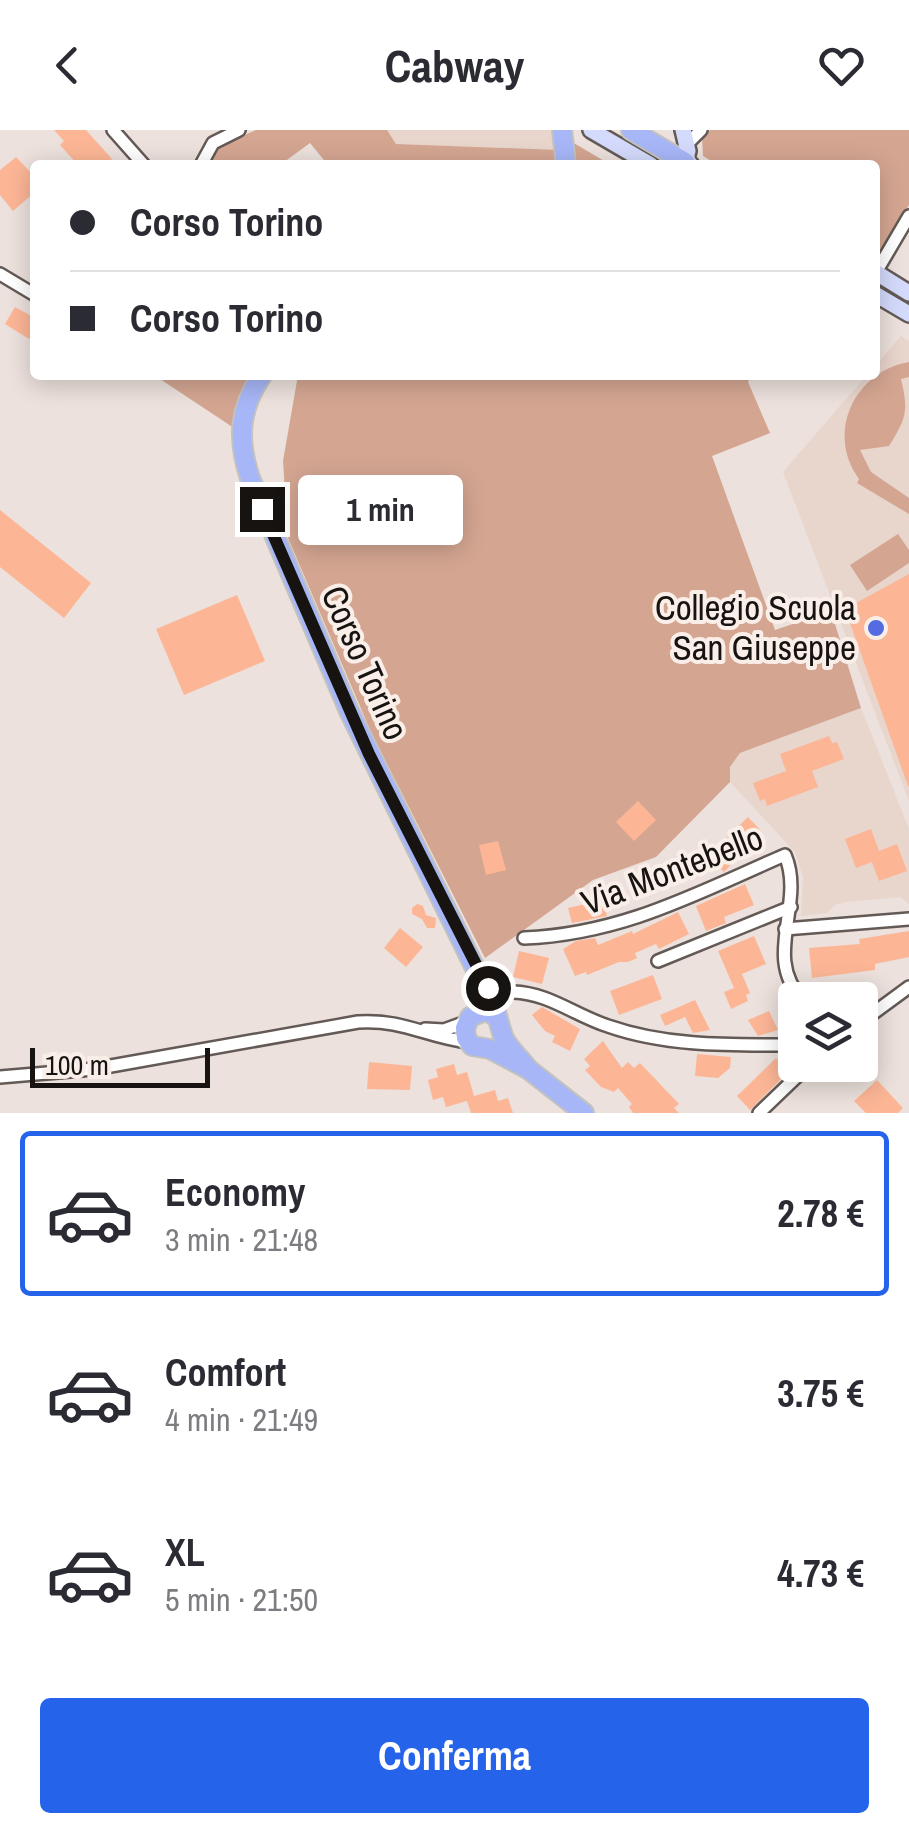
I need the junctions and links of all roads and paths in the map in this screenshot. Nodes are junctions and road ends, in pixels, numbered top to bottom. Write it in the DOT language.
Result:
graph roads {
  1 [pos="113,130"];
  2 [pos="239,130"];
  3 [pos="562,130"];
  4 [pos="592,130"];
  5 [pos="631,130"];
  6 [pos="701,130"];
  7 [pos="686,153"];
  8 [pos="140,160"];
  9 [pos="204,160"];
  10 [pos="565,160"];
  11 [pos="643,160"];
  12 [pos="909,216"];
  13 [pos="880,265"];
  14 [pos="0,274"];
  15 [pos="880,276"];
  16 [pos="30,292"];
  17 [pos="909,293"];
  18 [pos="880,297"];
  19 [pos="909,314"];
  20 [pos="259,380"];
  21 [pos="790,907"];
  22 [pos="909,918"];
  23 [pos="786,929"];
  24 [pos="524,938"];
  25 [pos="658,961"];
  26 [pos="476,968"];
  27 [pos="791,982"];
  28 [pos="909,987"];
  29 [pos="512,992"];
  30 [pos="878,1010"];
  31 [pos="496,1016"];
  32 [pos="470,1018"];
  33 [pos="421,1028"];
  34 [pos="468,1042"];
  35 [pos="496,1042"];
  36 [pos="778,1045"];
  37 [pos="0,1077"];
  38 [pos="791,1082"];
  39 [pos="584,1113"];
  40 [pos="759,1113"];
  1 -- 8 [label="street"];
  2 -- 9 [label="street"];
  3 -- 10 [label="main road"];
  4 -- 11 [label="main road"];
  5 -- 7 [label="main road"];
  6 -- 7 [label="street"];
  12 -- 13 [label="street"];
  14 -- 16 [label="street"];
  15 -- 17 [label="main road"];
  18 -- 19 [label="main road"];
  20 -- 26 [label="main road, Corso Torino"];
  21 -- 23 [label="street, Via Montebello"];
  21 -- 24 [label="street, Via Montebello"];
  21 -- 25 [label="street"];
  22 -- 23 [label="street"];
  23 -- 27 [label="street, Via Montebello"];
  26 -- 31 [label="main road, Corso Torino"];
  26 -- 32 [label="main road, Corso Torino"];
  28 -- 30 [label="street"];
  29 -- 36 [label="street"];
  31 -- 32 [label="main road"];
  31 -- 35 [label="main road"];
  32 -- 33 [label="street"];
  32 -- 34 [label="main road"];
  33 -- 34 [label="street"];
  33 -- 37 [label="street"];
  34 -- 35 [label="main road"];
  35 -- 39 [label="main road"];
  38 -- 40 [label="street"];
}
